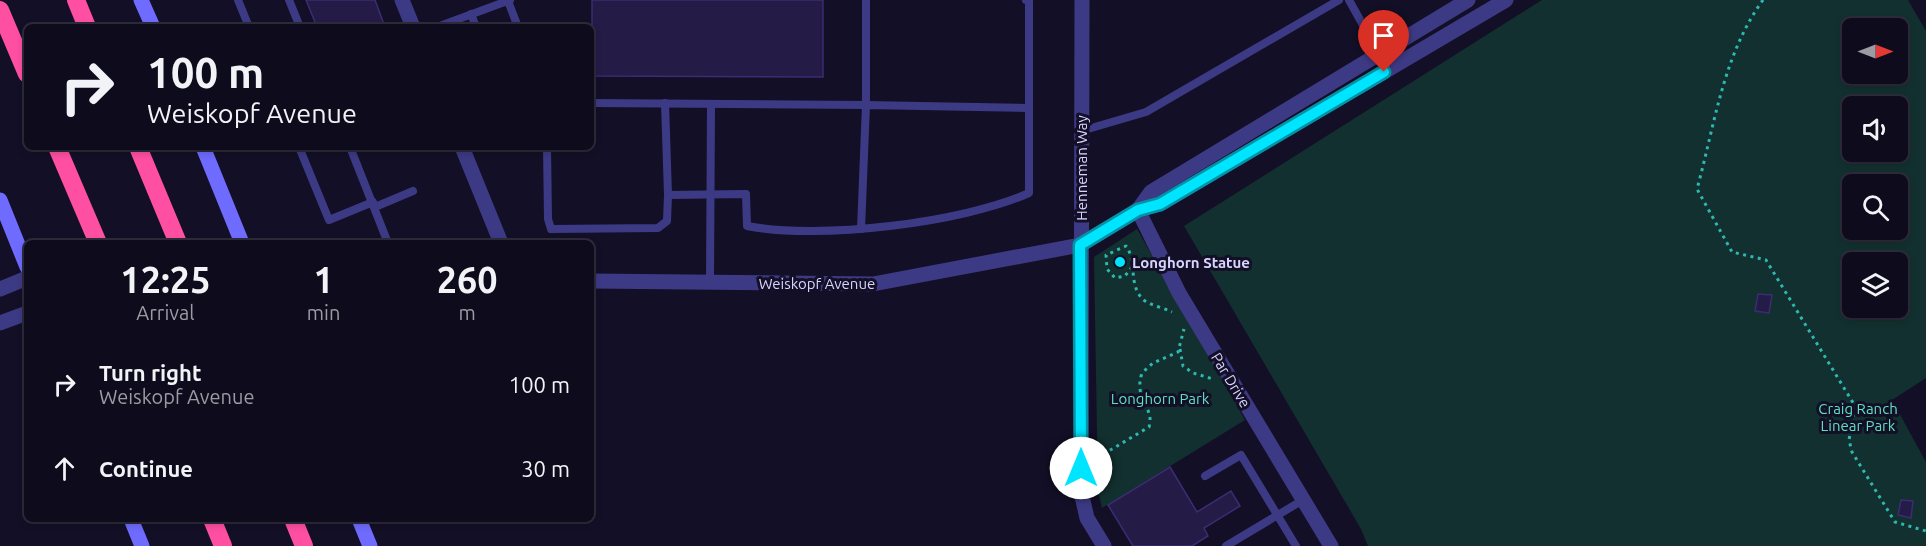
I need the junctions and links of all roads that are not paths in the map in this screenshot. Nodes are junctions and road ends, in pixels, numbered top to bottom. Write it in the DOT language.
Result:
graph roads {
  1 [pos="76,0"];
  2 [pos="141,0"];
  3 [pos="238,0"];
  4 [pos="289,0"];
  5 [pos="402,0"];
  6 [pos="509,0"];
  7 [pos="866,0"];
  8 [pos="1026,0"];
  9 [pos="1082,0"];
  10 [pos="1339,0"];
  11 [pos="1349,0"];
  12 [pos="1468,0"];
  13 [pos="1506,0"];
  14 [pos="0,10"];
  15 [pos="471,14"];
  16 [pos="86,24"];
  17 [pos="152,24"];
  18 [pos="248,24"];
  19 [pos="299,24"];
  20 [pos="412,24"];
  21 [pos="444,24"];
  22 [pos="475,24"];
  23 [pos="517,24"];
  24 [pos="1379,54"];
  25 [pos="24,67"];
  26 [pos="594,103"];
  27 [pos="665,103"];
  28 [pos="711,104"];
  29 [pos="866,105"];
  30 [pos="1029,108"];
  31 [pos="1081,131"];
  32 [pos="58,150"];
  33 [pos="139,150"];
  34 [pos="204,150"];
  35 [pos="300,150"];
  36 [pos="351,150"];
  37 [pos="463,150"];
  38 [pos="547,150"];
  39 [pos="413,191"];
  40 [pos="668,195"];
  41 [pos="711,195"];
  42 [pos="0,200"];
  43 [pos="374,205"];
  44 [pos="1138,210"];
  45 [pos="861,229"];
  46 [pos="97,240"];
  47 [pos="177,240"];
  48 [pos="241,240"];
  49 [pos="387,240"];
  50 [pos="500,240"];
  51 [pos="1080,245"];
  52 [pos="24,260"];
  53 [pos="24,279"];
  54 [pos="594,281"];
  55 [pos="710,282"];
  56 [pos="0,289"];
  57 [pos="24,314"];
  58 [pos="0,323"];
  59 [pos="1205,476"];
  60 [pos="1303,500"];
  61 [pos="1278,515"];
  62 [pos="132,522"];
  63 [pos="213,522"];
  64 [pos="294,522"];
  65 [pos="360,522"];
  66 [pos="1292,545"];
  67 [pos="142,546"];
  68 [pos="223,546"];
  69 [pos="304,546"];
  70 [pos="370,546"];
  71 [pos="1104,546"];
  72 [pos="1226,546"];
  73 [pos="1331,546"];
  1 -- 16 [label="highway"];
  2 -- 17 [label="main road"];
  3 -- 18 [label="lane"];
  4 -- 19 [label="lane"];
  5 -- 20 [label="street"];
  6 -- 15 [label="lane"];
  6 -- 23 [label="lane"];
  7 -- 29 [label="lane"];
  8 -- 30 [label="lane"];
  9 -- 31 [label="street, Henneman Way"];
  10 -- 31 [label="lane"];
  11 -- 24 [label="lane"];
  12 -- 24 [label="street"];
  13 -- 44 [label="street"];
  14 -- 25 [label="highway"];
  15 -- 21 [label="lane"];
  15 -- 22 [label="lane"];
  24 -- 44 [label="street"];
  26 -- 27 [label="lane"];
  27 -- 28 [label="lane"];
  27 -- 40 [label="lane"];
  28 -- 29 [label="lane"];
  28 -- 41 [label="lane"];
  29 -- 30 [label="lane"];
  29 -- 45 [label="lane"];
  30 -- 45 [label="lane"];
  31 -- 51 [label="street, Henneman Way"];
  32 -- 46 [label="highway"];
  33 -- 47 [label="highway"];
  34 -- 48 [label="main road"];
  35 -- 43 [label="lane"];
  36 -- 43 [label="lane"];
  37 -- 50 [label="street"];
  38 -- 40 [label="lane"];
  39 -- 43 [label="lane"];
  40 -- 41 [label="lane"];
  41 -- 45 [label="lane"];
  41 -- 55 [label="lane"];
  42 -- 52 [label="main road"];
  43 -- 49 [label="lane"];
  44 -- 51 [label="street, Weiskopf Avenue"];
  44 -- 60 [label="street, Par Drive"];
  51 -- 55 [label="street, Weiskopf Avenue"];
  51 -- 71 [label="street, Henneman Way"];
  53 -- 56 [label="street"];
  54 -- 55 [label="street, Weiskopf Avenue"];
  57 -- 58 [label="street"];
  59 -- 61 [label="lane"];
  60 -- 61 [label="lane"];
  60 -- 73 [label="street, Par Drive"];
  61 -- 66 [label="lane"];
  61 -- 72 [label="lane"];
  62 -- 67 [label="main road"];
  63 -- 68 [label="highway"];
  64 -- 69 [label="highway"];
  65 -- 70 [label="main road"];
}
